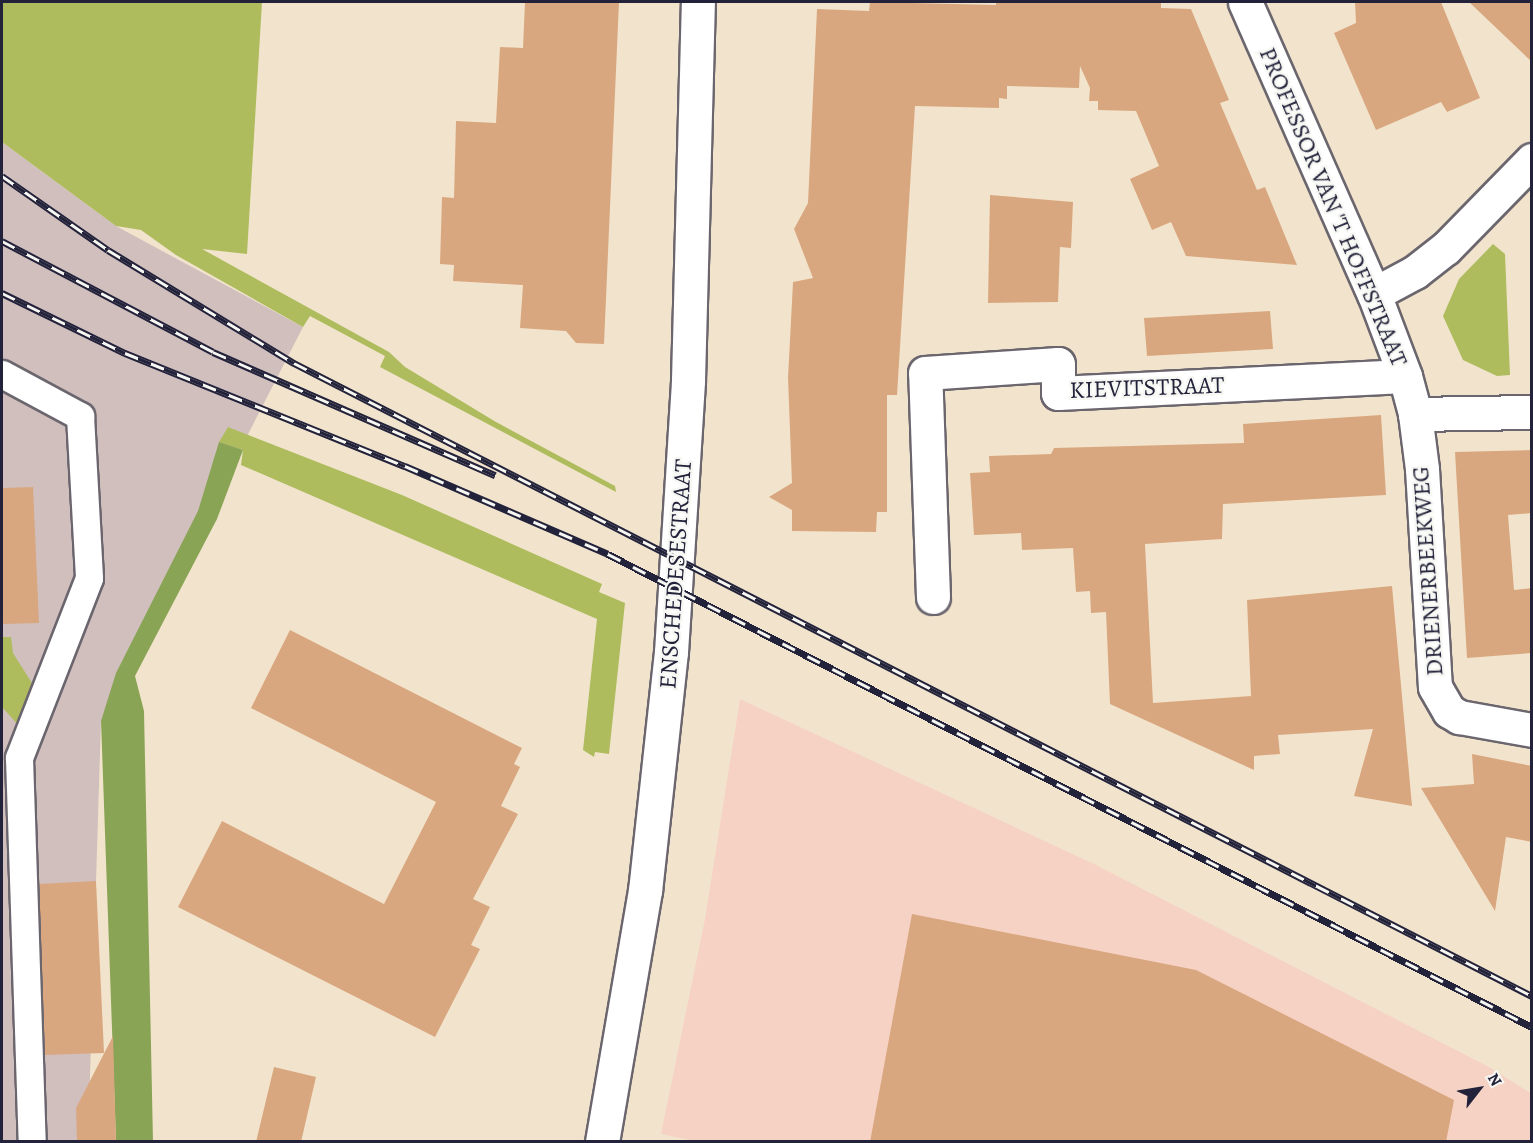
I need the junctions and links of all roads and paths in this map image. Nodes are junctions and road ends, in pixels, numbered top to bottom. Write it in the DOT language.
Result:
graph roads {
  1 [pos="698,2"];
  2 [pos="1245,2"];
  3 [pos="1532,160"];
  4 [pos="1374,294"];
  5 [pos="2,374"];
  6 [pos="1405,376"];
  7 [pos="1532,412"];
  8 [pos="1415,414"];
  9 [pos="933,597"];
  10 [pos="1532,730"];
  11 [pos="10,748"];
  12 [pos="32,1142"];
  13 [pos="602,1142"];
  1 -- 13 [label="street, ENSCHEDESESTRAAT"];
  2 -- 4 [label="street, PROFESSOR VAN 'T HOFFSTRAAT"];
  3 -- 4 [label="street"];
  4 -- 6 [label="street, PROFESSOR VAN 'T HOFFSTRAAT"];
  5 -- 11 [label="lane"];
  6 -- 8 [label="street, PROFESSOR VAN 'T HOFFSTRAAT"];
  6 -- 9 [label="street, KIEVITSTRAAT"];
  7 -- 8 [label="street"];
  8 -- 10 [label="street, DRIENERBEEKWEG"];
  11 -- 12 [label="lane"];
}
